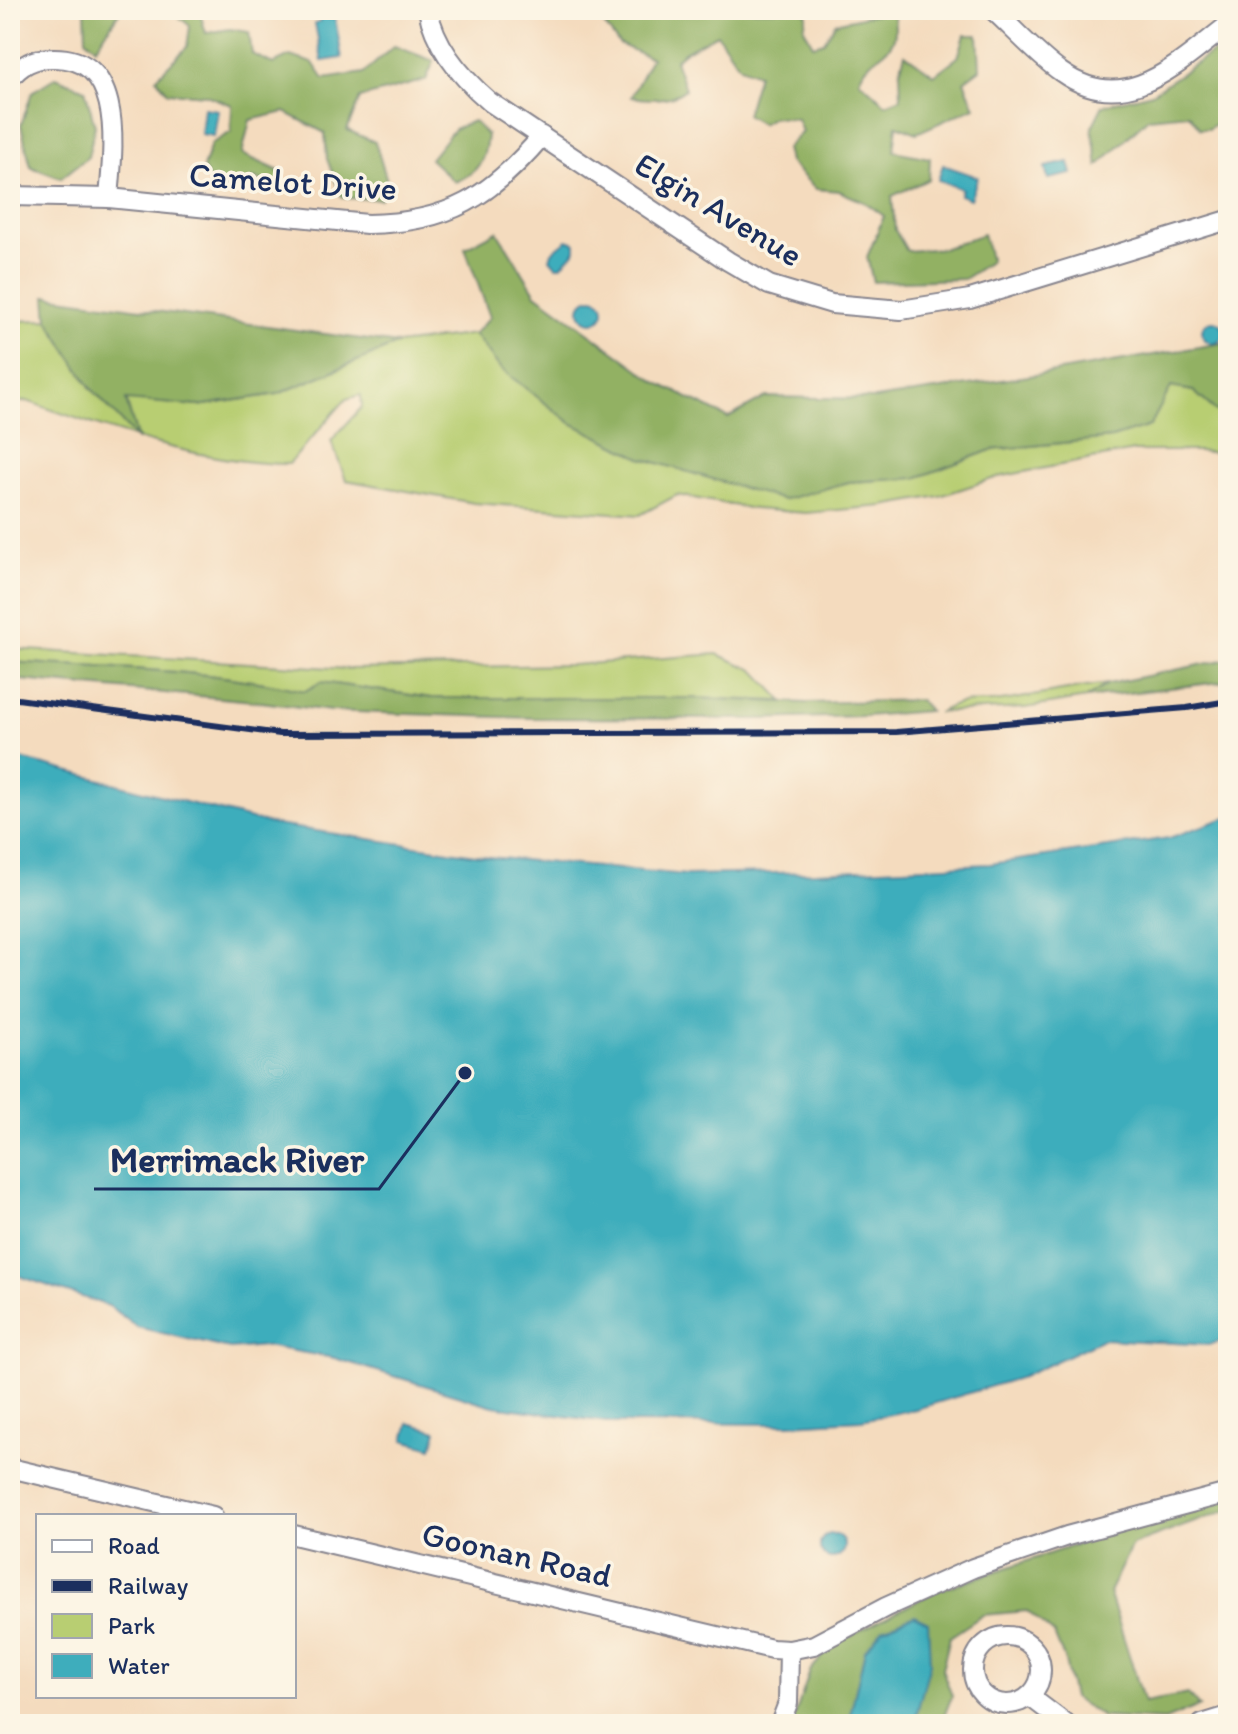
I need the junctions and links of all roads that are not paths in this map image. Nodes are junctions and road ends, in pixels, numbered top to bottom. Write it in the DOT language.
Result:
graph roads {
  1 [pos="428,10"];
  2 [pos="993,10"];
  3 [pos="1228,25"];
  4 [pos="10,79"];
  5 [pos="542,136"];
  6 [pos="10,196"];
  7 [pos="109,198"];
  8 [pos="1228,220"];
  9 [pos="10,1468"];
  10 [pos="1228,1493"];
  11 [pos="205,1514"];
  12 [pos="296,1535"];
  13 [pos="789,1650"];
  14 [pos="1029,1696"];
  15 [pos="1228,1716"];
  16 [pos="780,1724"];
  17 [pos="1066,1724"];
  18 [pos="1202,1724"];
  1 -- 5 [label="street, Elgin Avenue"];
  2 -- 3 [label="street"];
  4 -- 7 [label="street"];
  5 -- 7 [label="street, Camelot Drive"];
  5 -- 8 [label="street, Elgin Avenue"];
  6 -- 7 [label="street, Camelot Drive"];
  9 -- 11 [label="street"];
  10 -- 13 [label="street"];
  12 -- 13 [label="street, Goonan Road"];
  13 -- 16 [label="street"];
  14 -- 17 [label="street"];
  15 -- 18 [label="street"];
}
